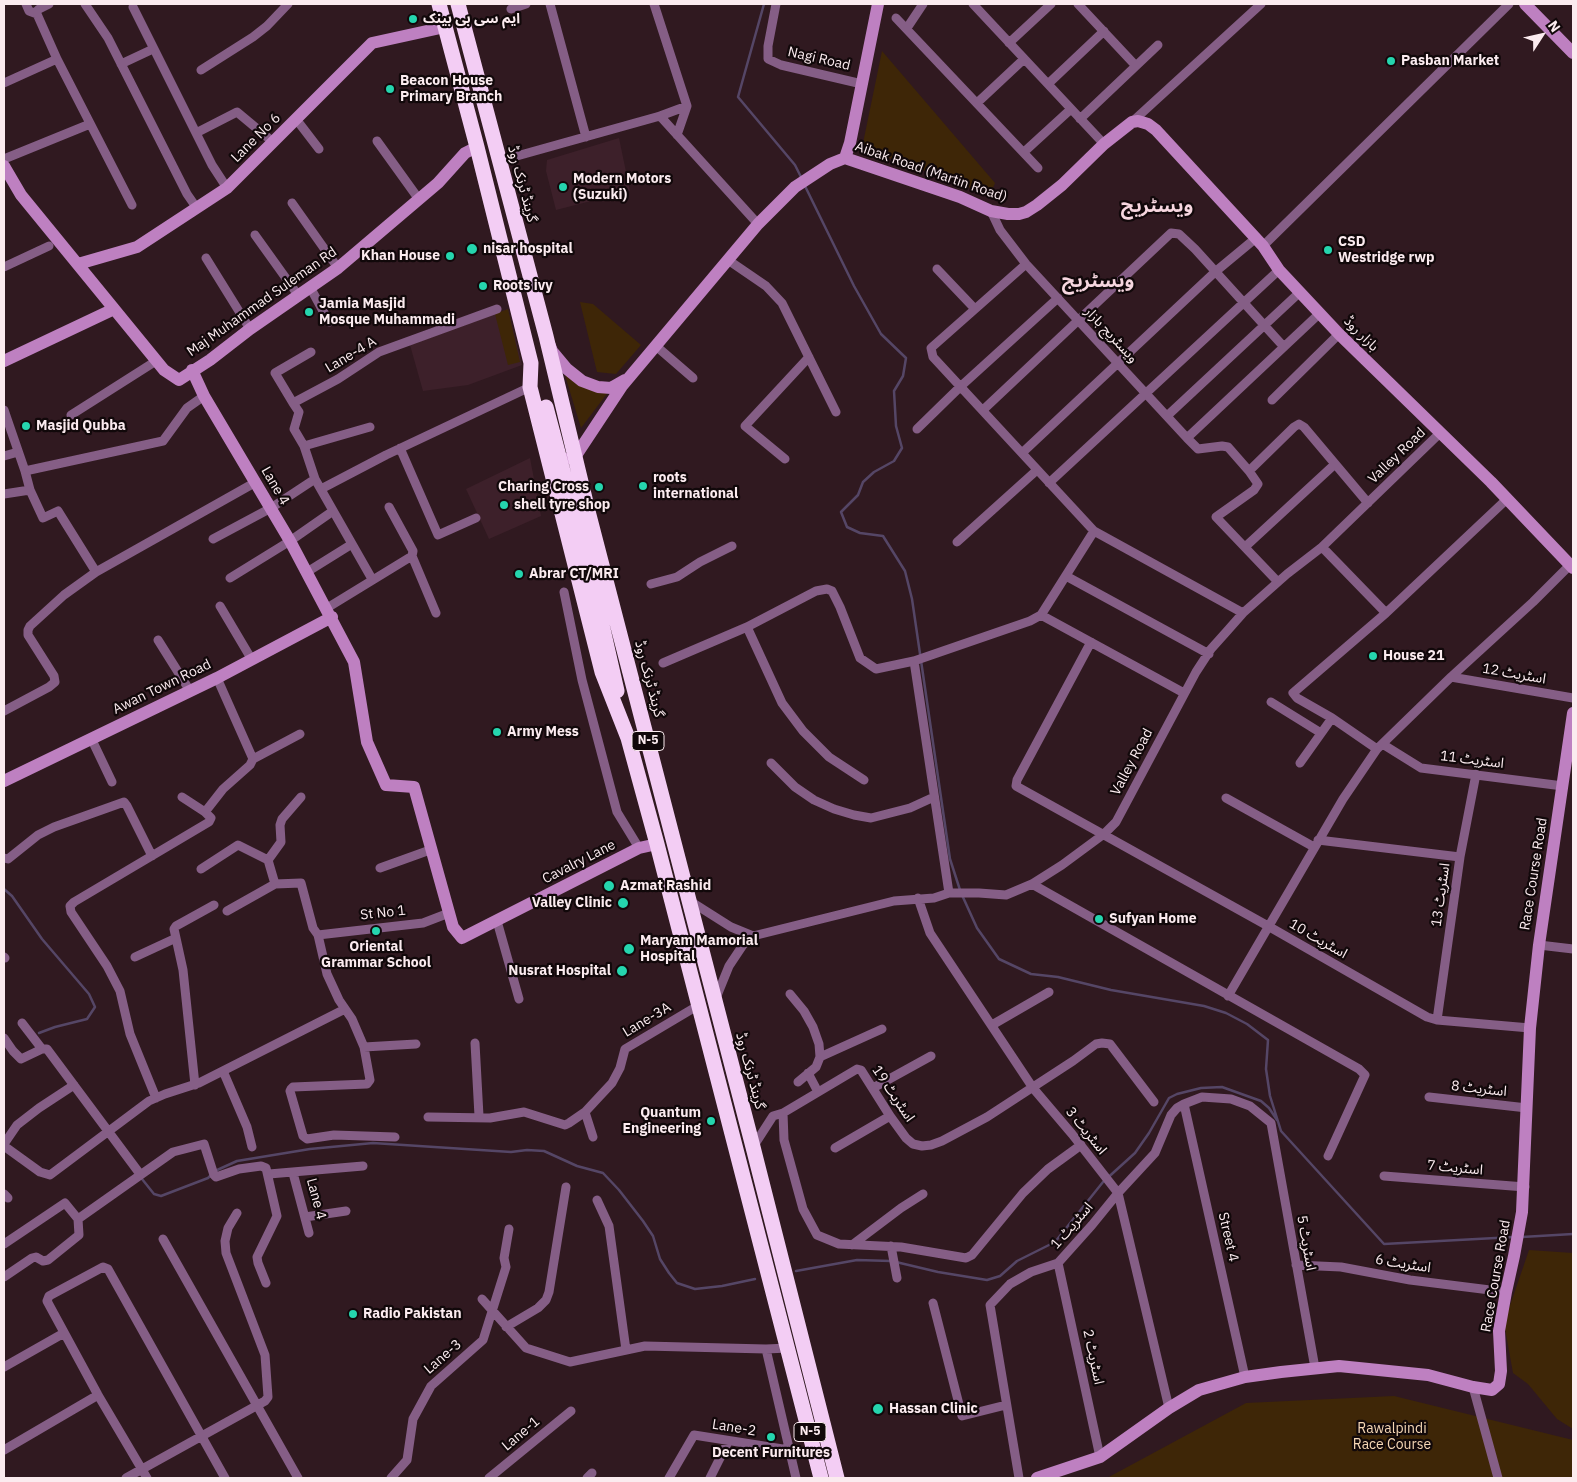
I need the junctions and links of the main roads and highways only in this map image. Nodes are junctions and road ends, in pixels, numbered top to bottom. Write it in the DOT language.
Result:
graph roads {
  1 [pos="439,4"];
  2 [pos="458,4"];
  3 [pos="531,362"];
  4 [pos="628,738"];
  5 [pos="798,1385"];
  6 [pos="812,1478"];
  7 [pos="821,1478"];
  8 [pos="837,1478"];
  1 -- 3 [label="highway, N-5"];
  2 -- 8 [label="highway, گرینڈ ٹرنک روڈ / N-5"];
  3 -- 4 [label="highway, N-5"];
  3 -- 4 [label="highway, N-5"];
  4 -- 5 [label="highway, N-5"];
  5 -- 6 [label="highway, N-5"];
  5 -- 7 [label="highway, N-5"];
}
